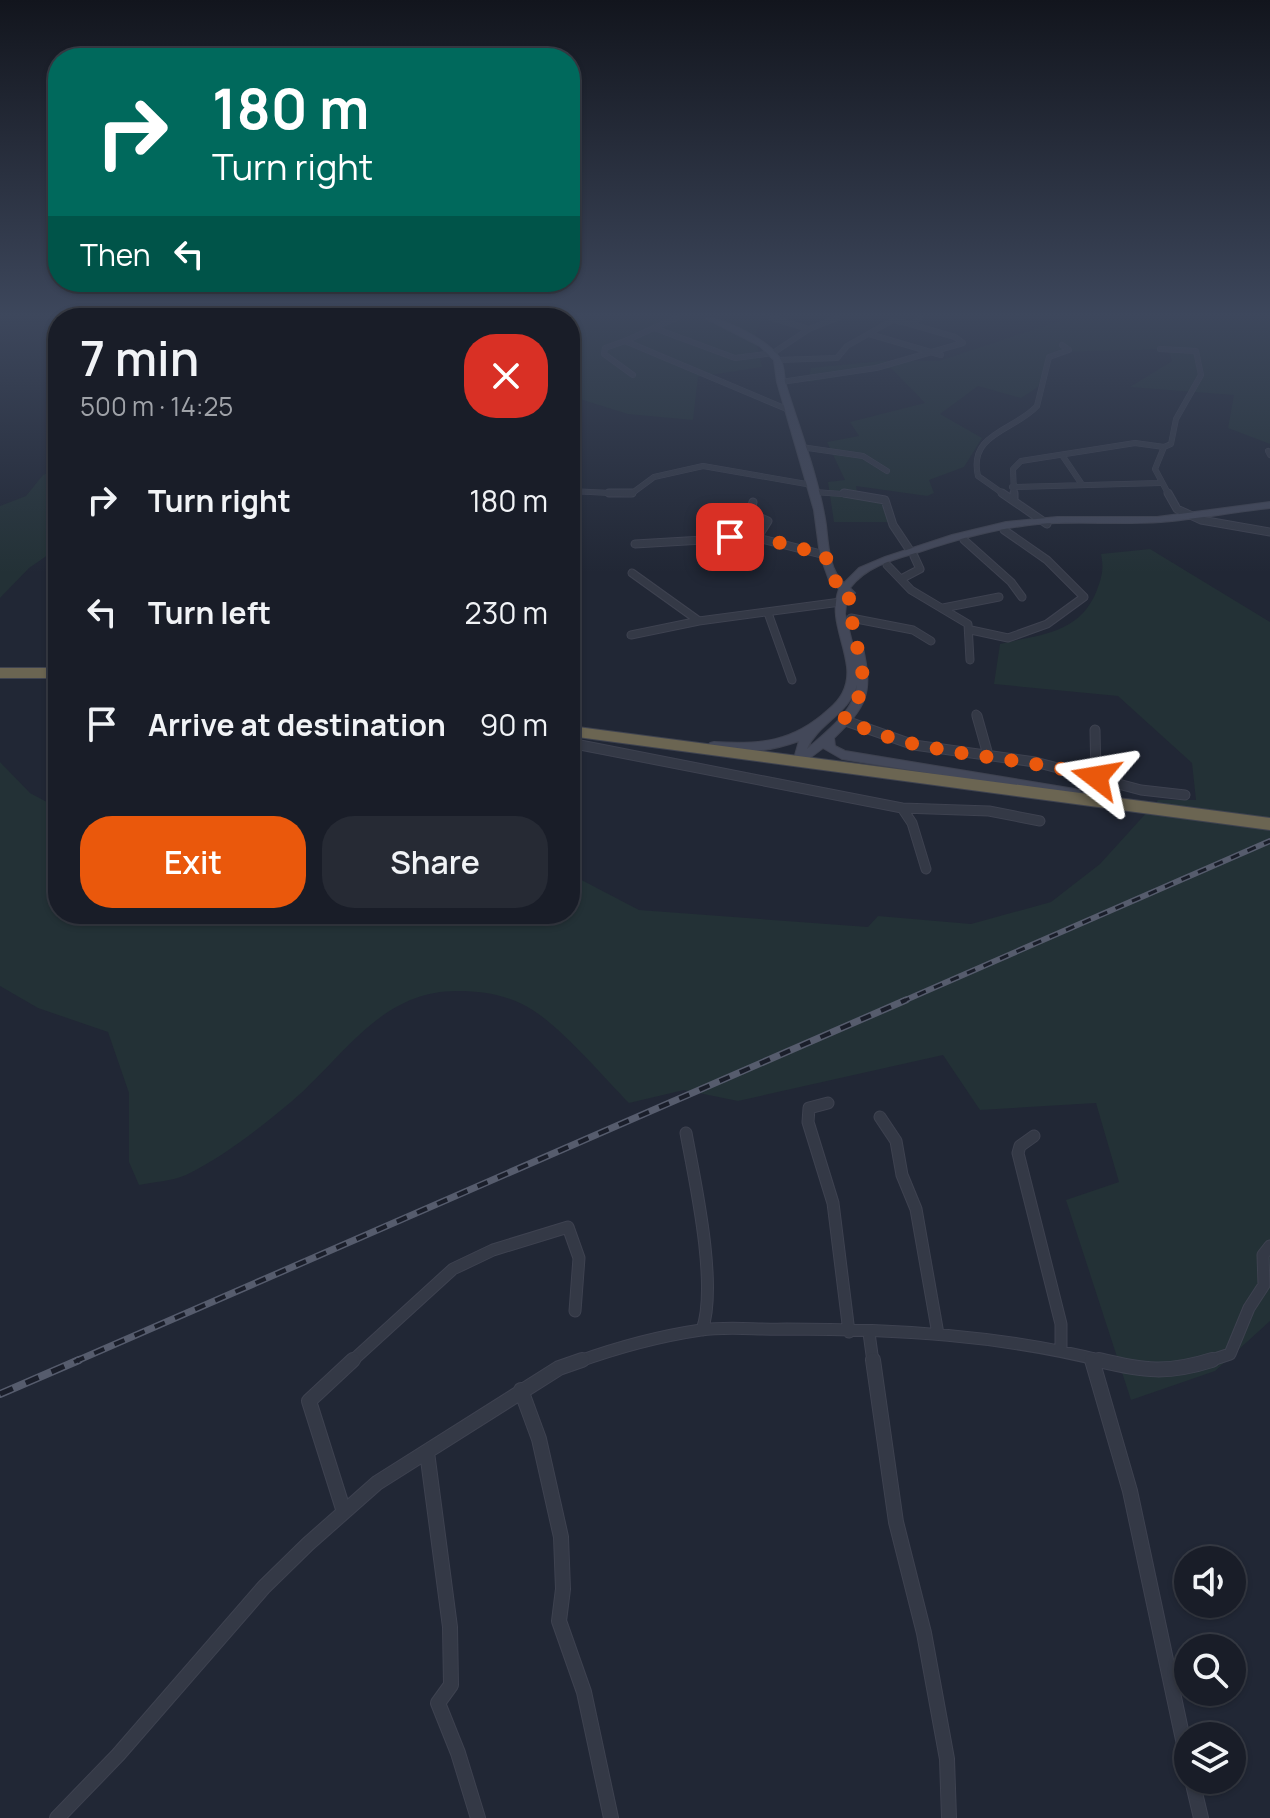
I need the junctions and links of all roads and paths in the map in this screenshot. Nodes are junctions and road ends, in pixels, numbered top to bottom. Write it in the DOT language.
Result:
graph roads {
  1 [pos="772,403"];
  2 [pos="787,403"];
  3 [pos="1039,403"];
  4 [pos="1185,403"];
  5 [pos="789,410"];
  6 [pos="801,447"];
  7 [pos="1164,447"];
  8 [pos="1062,455"];
  9 [pos="887,471"];
  10 [pos="1081,483"];
  11 [pos="1160,483"];
  12 [pos="1012,487"];
  13 [pos="813,488"];
  14 [pos="580,491"];
  15 [pos="1014,499"];
  16 [pos="753,502"];
  17 [pos="1270,508"];
  18 [pos="1189,516"];
  19 [pos="1201,520"];
  20 [pos="1045,522"];
  21 [pos="1004,530"];
  22 [pos="1270,532"];
  23 [pos="758,537"];
  24 [pos="964,540"];
  25 [pos="635,544"];
  26 [pos="913,554"];
  27 [pos="825,555"];
  28 [pos="887,565"];
  29 [pos="632,573"];
  30 [pos="901,579"];
  31 [pos="846,596"];
  32 [pos="999,597"];
  33 [pos="1022,597"];
  34 [pos="943,608"];
  35 [pos="768,613"];
  36 [pos="851,618"];
  37 [pos="699,621"];
  38 [pos="971,630"];
  39 [pos="631,635"];
  40 [pos="931,641"];
  41 [pos="970,660"];
  42 [pos="0,673"];
  43 [pos="48,673"];
  44 [pos="792,680"];
  45 [pos="976,714"];
  46 [pos="843,720"];
  47 [pos="814,728"];
  48 [pos="1095,730"];
  49 [pos="580,732"];
  50 [pos="827,735"];
  51 [pos="654,742"];
  52 [pos="580,745"];
  53 [pos="988,755"];
  54 [pos="799,762"];
  55 [pos="1096,777"];
  56 [pos="1185,795"];
  57 [pos="902,808"];
  58 [pos="1181,812"];
  59 [pos="1040,821"];
  60 [pos="1270,824"];
  61 [pos="926,869"];
  62 [pos="828,1103"];
  63 [pos="880,1117"];
  64 [pos="686,1133"];
  65 [pos="1034,1136"];
  66 [pos="1270,1246"];
  67 [pos="575,1311"];
  68 [pos="702,1330"];
  69 [pos="849,1332"];
  70 [pos="869,1333"];
  71 [pos="938,1334"];
  72 [pos="1061,1350"];
  73 [pos="1092,1359"];
  74 [pos="521,1390"];
  75 [pos="427,1452"];
  76 [pos="344,1512"];
  77 [pos="1179,1722"];
  78 [pos="1195,1794"];
  79 [pos="57,1818"];
  80 [pos="478,1818"];
  81 [pos="611,1818"];
  82 [pos="949,1818"];
  83 [pos="1201,1818"];
  1 -- 5 [label="street"];
  2 -- 5 [label="street"];
  3 -- 15 [label="street"];
  4 -- 7 [label="street"];
  5 -- 6 [label="street"];
  6 -- 9 [label="street"];
  6 -- 13 [label="street"];
  7 -- 8 [label="street"];
  7 -- 11 [label="street"];
  8 -- 10 [label="street"];
  8 -- 12 [label="street"];
  10 -- 11 [label="street"];
  10 -- 12 [label="street"];
  11 -- 18 [label="street"];
  12 -- 15 [label="street"];
  13 -- 14 [label="street"];
  13 -- 26 [label="street"];
  13 -- 27 [label="street"];
  15 -- 20 [label="street"];
  16 -- 23 [label="street"];
  17 -- 18 [label="street"];
  17 -- 19 [label="street"];
  18 -- 19 [label="street"];
  18 -- 20 [label="street"];
  19 -- 20 [label="street"];
  19 -- 22 [label="street"];
  20 -- 21 [label="street"];
  20 -- 26 [label="street"];
  21 -- 24 [label="street"];
  21 -- 38 [label="street"];
  23 -- 25 [label="street"];
  23 -- 27 [label="street"];
  24 -- 26 [label="street"];
  24 -- 33 [label="street"];
  26 -- 28 [label="street"];
  26 -- 30 [label="street"];
  26 -- 31 [label="street"];
  27 -- 31 [label="street"];
  28 -- 30 [label="street"];
  28 -- 31 [label="street"];
  29 -- 37 [label="street"];
  30 -- 34 [label="street"];
  31 -- 35 [label="street"];
  31 -- 36 [label="street"];
  31 -- 47 [label="street"];
  32 -- 34 [label="street"];
  34 -- 38 [label="street"];
  35 -- 37 [label="street"];
  35 -- 44 [label="street"];
  36 -- 40 [label="street"];
  36 -- 46 [label="street"];
  37 -- 39 [label="street"];
  38 -- 41 [label="street"];
  42 -- 43 [label="highway"];
  45 -- 53 [label="street"];
  46 -- 50 [label="street"];
  46 -- 53 [label="street"];
  47 -- 51 [label="street"];
  47 -- 54 [label="street"];
  48 -- 55 [label="street"];
  49 -- 51 [label="highway"];
  50 -- 54 [label="street"];
  50 -- 58 [label="street"];
  51 -- 54 [label="highway"];
  52 -- 57 [label="street"];
  53 -- 55 [label="street"];
  54 -- 58 [label="highway"];
  55 -- 56 [label="street"];
  57 -- 59 [label="street"];
  57 -- 61 [label="street"];
  58 -- 60 [label="highway"];
  62 -- 69 [label="street"];
  63 -- 71 [label="street"];
  64 -- 68 [label="street"];
  65 -- 72 [label="street"];
  66 -- 73 [label="street"];
  67 -- 76 [label="street"];
  68 -- 69 [label="street"];
  68 -- 74 [label="street"];
  69 -- 70 [label="street"];
  70 -- 71 [label="street"];
  70 -- 82 [label="street"];
  71 -- 72 [label="street"];
  72 -- 73 [label="street"];
  73 -- 77 [label="street"];
  74 -- 75 [label="street"];
  74 -- 81 [label="street"];
  75 -- 76 [label="street"];
  75 -- 80 [label="street"];
  76 -- 79 [label="street"];
  78 -- 83 [label="street"];
}
